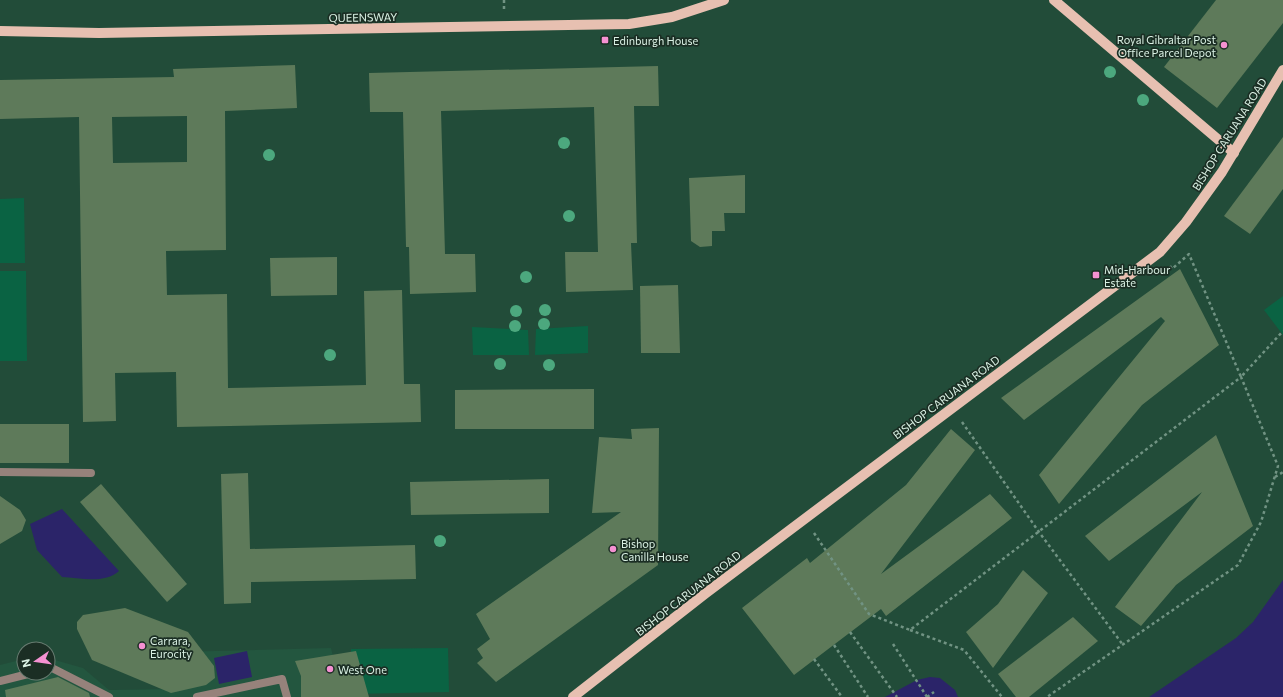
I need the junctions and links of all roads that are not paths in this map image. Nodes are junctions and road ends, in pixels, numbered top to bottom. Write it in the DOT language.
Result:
graph roads {
  1 [pos="724,0"];
  2 [pos="1054,0"];
  3 [pos="0,31"];
  4 [pos="1283,70"];
  5 [pos="1234,153"];
  6 [pos="0,472"];
  7 [pos="91,473"];
  8 [pos="56,670"];
  9 [pos="16,676"];
  10 [pos="0,680"];
  11 [pos="109,697"];
  12 [pos="197,697"];
  13 [pos="287,697"];
  14 [pos="573,697"];
  1 -- 3 [label="main road, QUEENSWAY"];
  2 -- 5 [label="main road"];
  4 -- 5 [label="main road, BISHOP CARUANA ROAD"];
  5 -- 14 [label="main road, BISHOP CARUANA ROAD"];
  6 -- 7 [label="street"];
  8 -- 11 [label="street"];
  9 -- 10 [label="street"];
  12 -- 13 [label="street"];
}
